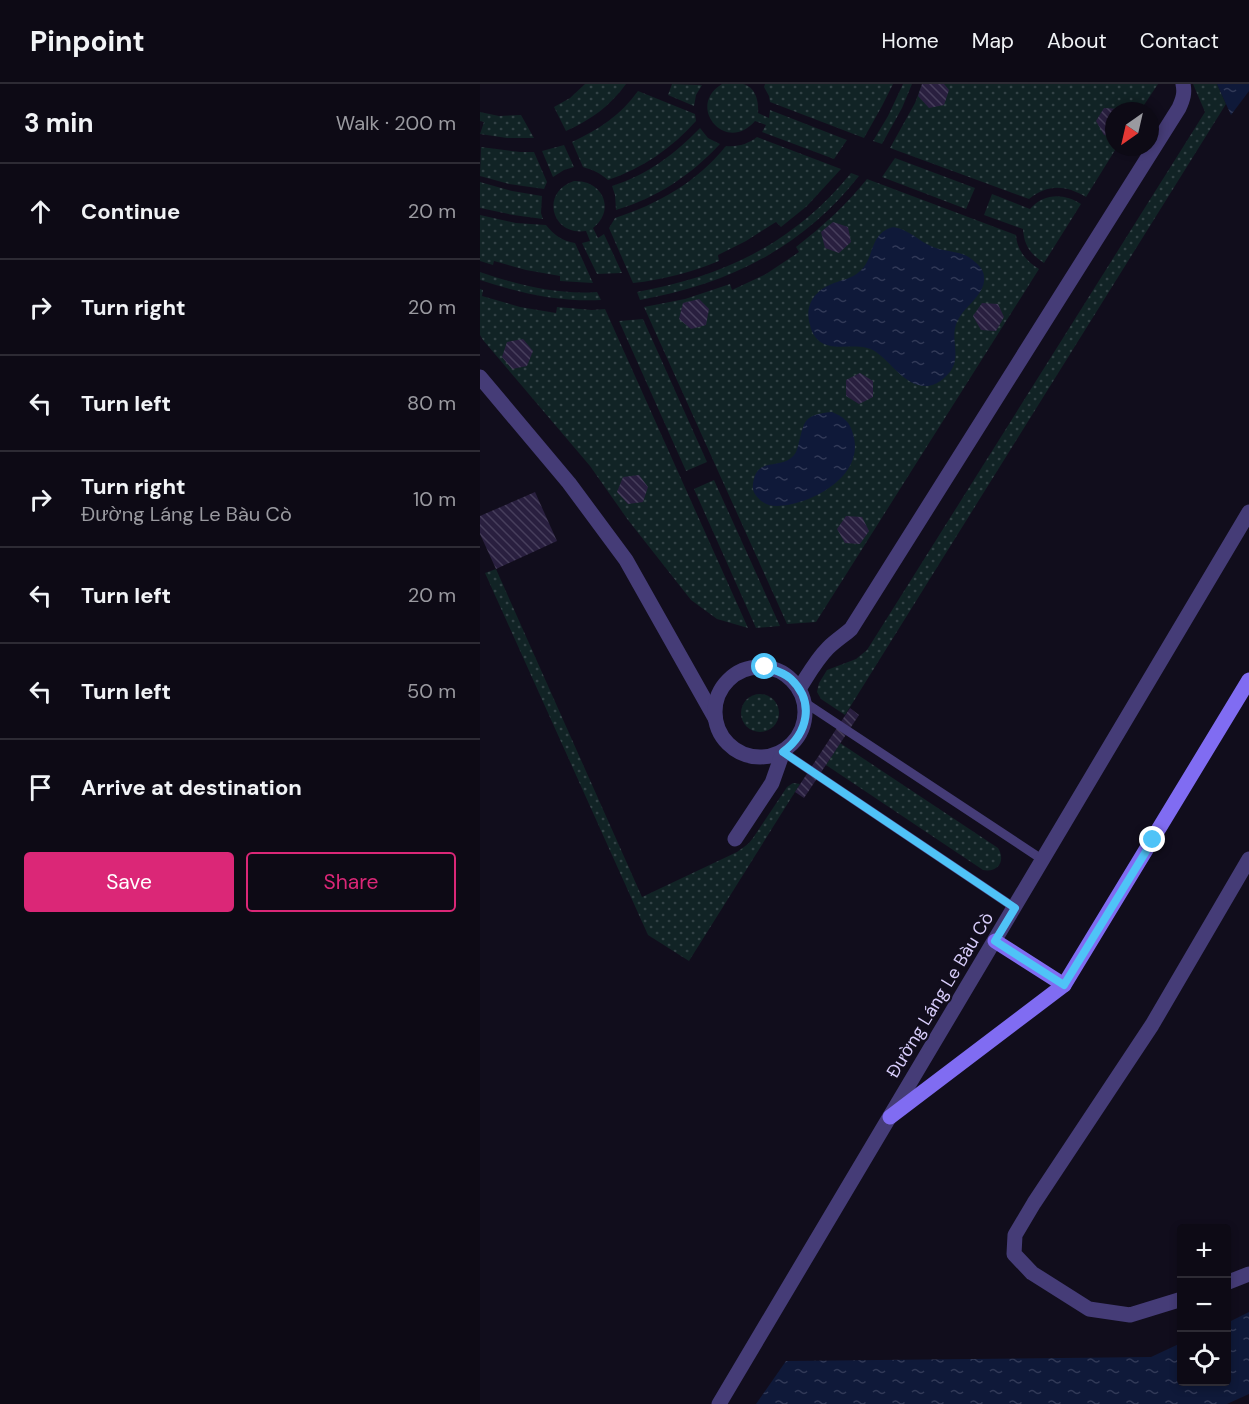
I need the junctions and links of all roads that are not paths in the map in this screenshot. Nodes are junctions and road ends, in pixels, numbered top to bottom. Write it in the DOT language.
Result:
graph roads {
  1 [pos="1183,84"];
  2 [pos="480,377"];
  3 [pos="1249,512"];
  4 [pos="1249,680"];
  5 [pos="802,695"];
  6 [pos="715,718"];
  7 [pos="783,752"];
  8 [pos="735,839"];
  9 [pos="1249,859"];
  10 [pos="1043,860"];
  11 [pos="1015,908"];
  12 [pos="995,941"];
  13 [pos="1064,985"];
  14 [pos="890,1117"];
  15 [pos="1249,1274"];
  16 [pos="1231,1281"];
  17 [pos="1177,1301"];
  18 [pos="719,1404"];
  1 -- 5 [label="street"];
  2 -- 6 [label="street"];
  3 -- 10 [label="street, Đường Láng Le Bàu Cò"];
  4 -- 13 [label="street"];
  5 -- 6 [label="street"];
  5 -- 7 [label="street"];
  5 -- 10 [label="lane"];
  6 -- 7 [label="street"];
  7 -- 8 [label="street"];
  7 -- 11 [label="lane"];
  9 -- 17 [label="street"];
  10 -- 11 [label="street, Đường Láng Le Bàu Cò"];
  11 -- 12 [label="street, Đường Láng Le Bàu Cò"];
  12 -- 13 [label="street"];
  12 -- 14 [label="street, Đường Láng Le Bàu Cò"];
  13 -- 14 [label="street"];
  14 -- 18 [label="street, Đường Láng Le Bàu Cò"];
  15 -- 16 [label="street"];
}
